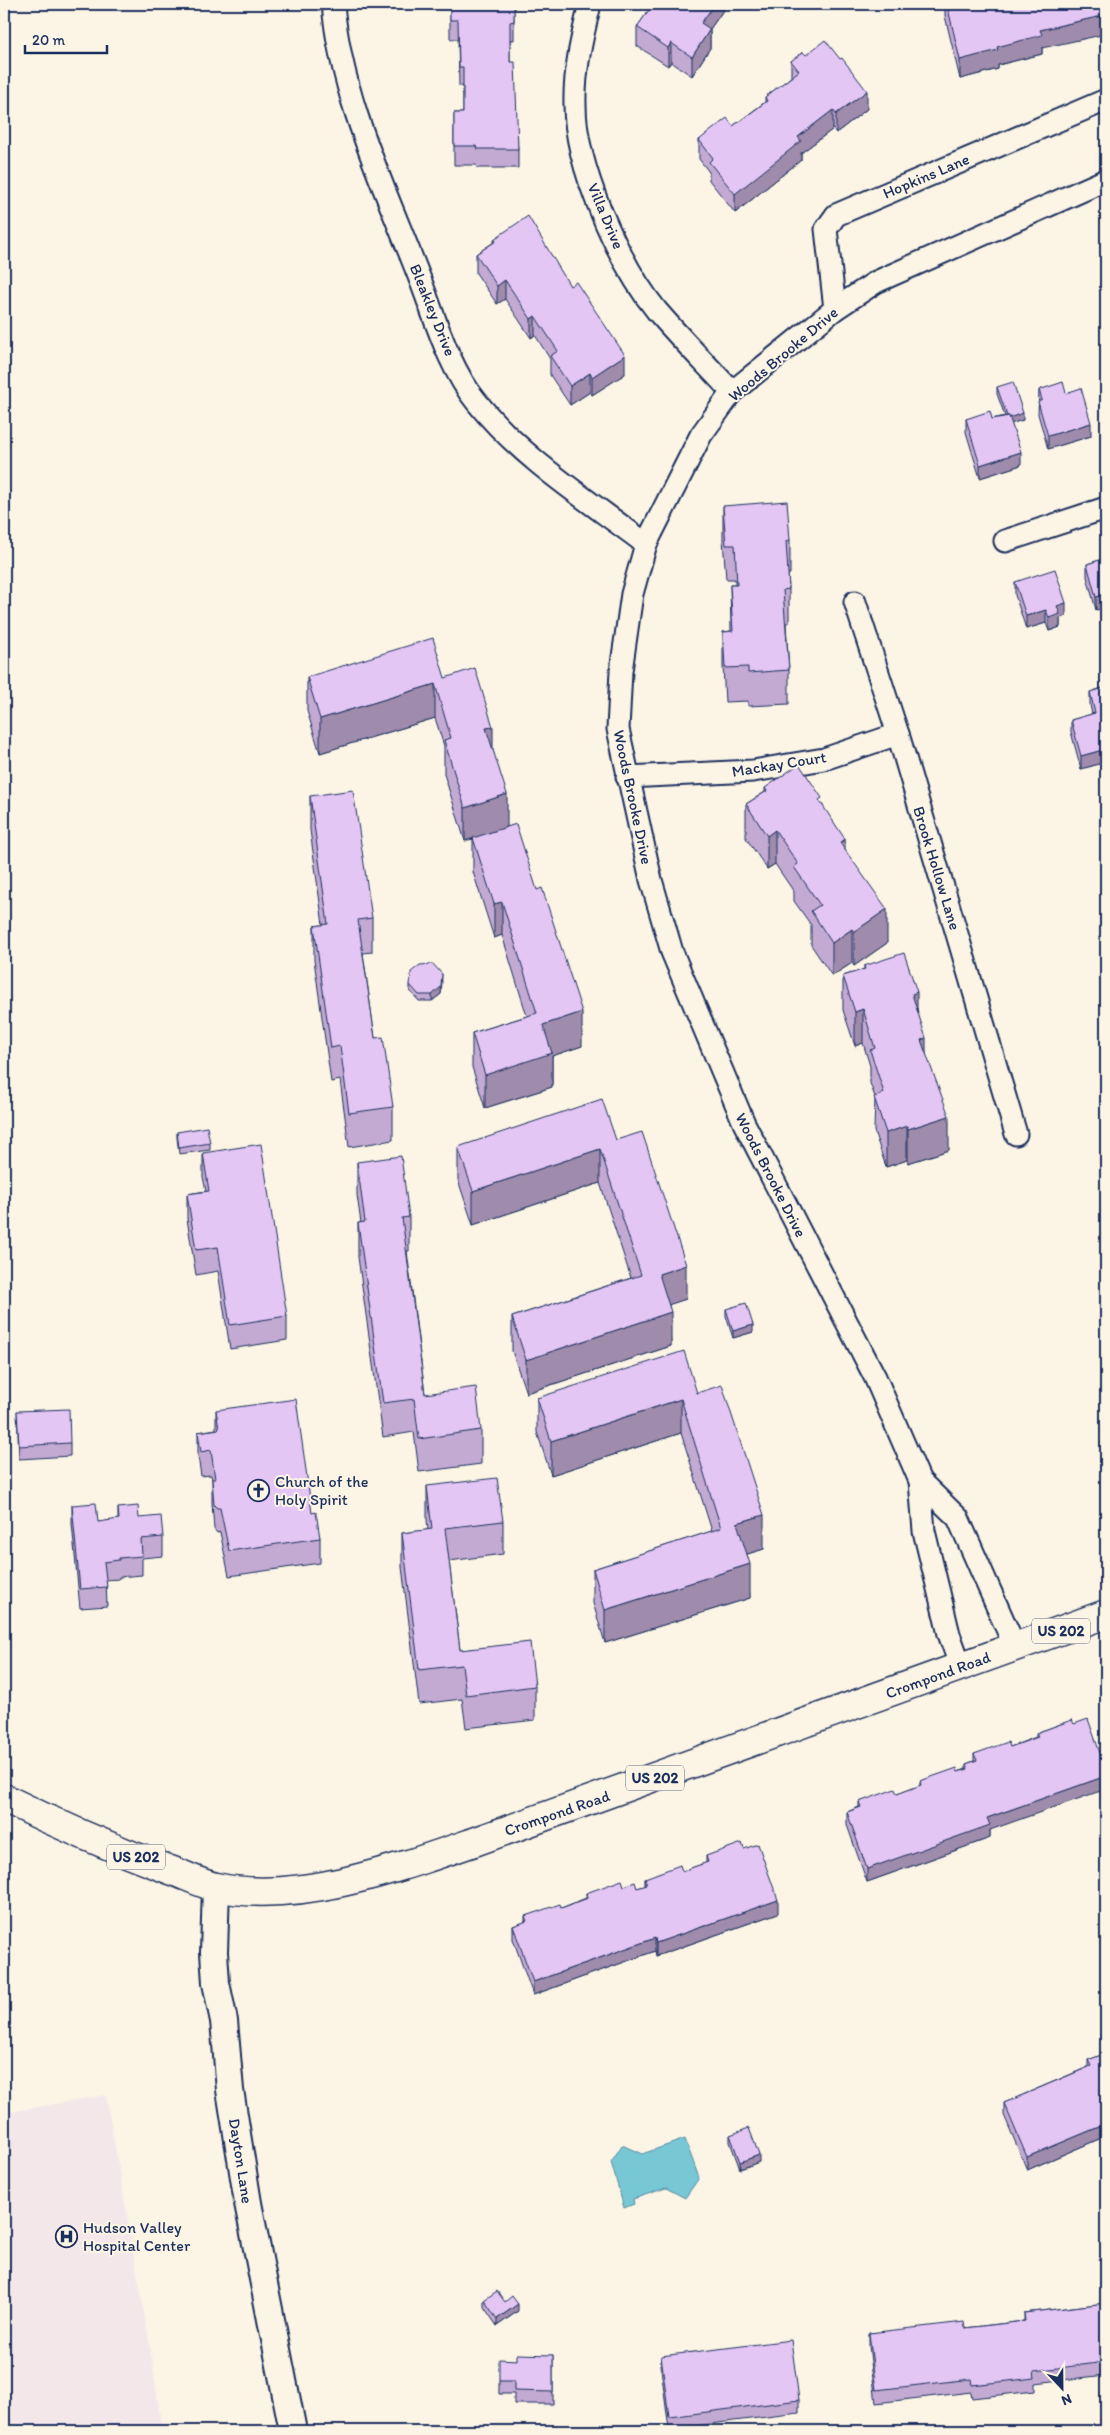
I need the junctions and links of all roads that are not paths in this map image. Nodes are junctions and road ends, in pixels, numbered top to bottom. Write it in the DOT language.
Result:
graph roads {
  1 [pos="333,4"];
  2 [pos="590,4"];
  3 [pos="1106,100"];
  4 [pos="1106,180"];
  5 [pos="835,309"];
  6 [pos="732,392"];
  7 [pos="1106,508"];
  8 [pos="1006,540"];
  9 [pos="646,544"];
  10 [pos="855,602"];
  11 [pos="898,734"];
  12 [pos="627,777"];
  13 [pos="1016,1134"];
  14 [pos="920,1481"];
  15 [pos="1106,1614"];
  16 [pos="1015,1647"];
  17 [pos="961,1667"];
  18 [pos="4,1798"];
  19 [pos="216,1887"];
  20 [pos="294,2431"];
  1 -- 9 [label="street, Bleakley Drive"];
  2 -- 6 [label="street, Villa Drive"];
  3 -- 5 [label="street, Hopkins Lane"];
  4 -- 5 [label="street, Woods Brooke Drive"];
  5 -- 6 [label="street, Woods Brooke Drive"];
  6 -- 9 [label="street, Woods Brooke Drive"];
  7 -- 8 [label="street"];
  9 -- 12 [label="street, Woods Brooke Drive"];
  10 -- 11 [label="street, Brook Hollow Lane"];
  11 -- 12 [label="street, Mackay Court"];
  11 -- 13 [label="street, Brook Hollow Lane"];
  12 -- 14 [label="street, Woods Brooke Drive"];
  14 -- 16 [label="street, Woods Brooke Drive"];
  14 -- 17 [label="street, Woods Brooke Drive"];
  15 -- 16 [label="main road, Crompond Road / US 202"];
  16 -- 17 [label="main road, Crompond Road / US 202"];
  17 -- 19 [label="main road, Crompond Road / US 202"];
  18 -- 19 [label="main road, Crompond Road / US 202"];
  19 -- 20 [label="street, Dayton Lane"];
}
